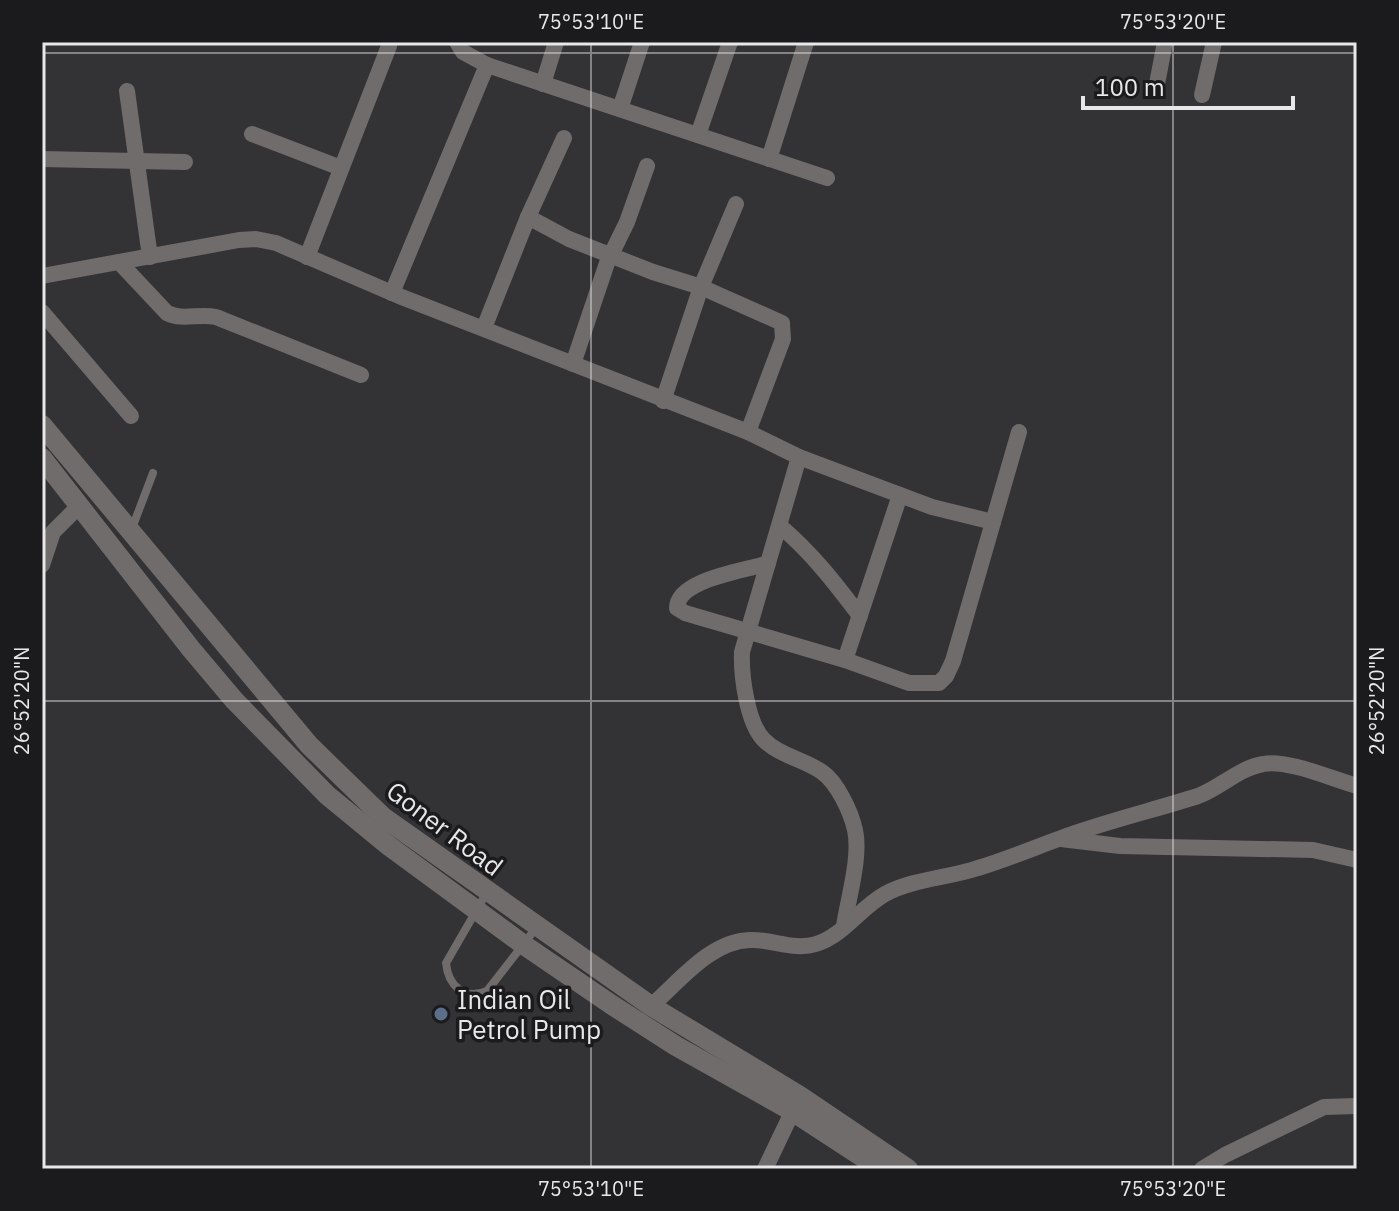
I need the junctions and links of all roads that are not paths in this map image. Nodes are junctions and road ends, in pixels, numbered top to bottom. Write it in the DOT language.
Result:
graph roads {
  1 [pos="457,42"];
  2 [pos="556,42"];
  3 [pos="642,42"];
  4 [pos="730,42"];
  5 [pos="806,42"];
  6 [pos="1165,42"];
  7 [pos="1214,42"];
  8 [pos="389,46"];
  9 [pos="487,65"];
  10 [pos="543,84"];
  11 [pos="1156,89"];
  12 [pos="127,91"];
  13 [pos="1202,95"];
  14 [pos="620,109"];
  15 [pos="252,134"];
  16 [pos="698,135"];
  17 [pos="564,138"];
  18 [pos="42,159"];
  19 [pos="769,159"];
  20 [pos="135,160"];
  21 [pos="185,162"];
  22 [pos="647,166"];
  23 [pos="341,168"];
  24 [pos="827,178"];
  25 [pos="736,204"];
  26 [pos="528,217"];
  27 [pos="611,255"];
  28 [pos="150,257"];
  29 [pos="307,257"];
  30 [pos="119,262"];
  31 [pos="42,276"];
  32 [pos="701,287"];
  33 [pos="392,293"];
  34 [pos="42,312"];
  35 [pos="484,328"];
  36 [pos="573,364"];
  37 [pos="361,375"];
  38 [pos="663,401"];
  39 [pos="131,416"];
  40 [pos="748,432"];
  41 [pos="1019,432"];
  42 [pos="45,435"];
  43 [pos="799,457"];
  44 [pos="42,458"];
  45 [pos="153,473"];
  46 [pos="900,495"];
  47 [pos="80,505"];
  48 [pos="993,522"];
  49 [pos="780,526"];
  50 [pos="131,531"];
  51 [pos="768,563"];
  52 [pos="42,565"];
  53 [pos="860,616"];
  54 [pos="748,631"];
  55 [pos="845,660"];
  56 [pos="256,682"];
  57 [pos="234,700"];
  58 [pos="1357,786"];
  59 [pos="1060,839"];
  60 [pos="1357,860"];
  61 [pos="482,900"];
  62 [pos="844,926"];
  63 [pos="537,927"];
  64 [pos="524,945"];
  65 [pos="651,1006"];
  66 [pos="796,1104"];
  67 [pos="1357,1106"];
  68 [pos="765,1169"];
  69 [pos="881,1169"];
  70 [pos="908,1169"];
  71 [pos="1202,1169"];
  1 -- 9 [label="street"];
  2 -- 10 [label="street"];
  3 -- 14 [label="street"];
  4 -- 16 [label="street"];
  5 -- 19 [label="street"];
  6 -- 11 [label="street"];
  7 -- 13 [label="street"];
  8 -- 23 [label="street"];
  9 -- 10 [label="street"];
  9 -- 33 [label="street"];
  10 -- 14 [label="street"];
  12 -- 20 [label="street"];
  14 -- 16 [label="street"];
  15 -- 23 [label="street"];
  16 -- 19 [label="street"];
  17 -- 26 [label="street"];
  18 -- 20 [label="street"];
  19 -- 24 [label="street"];
  20 -- 21 [label="street"];
  20 -- 28 [label="street"];
  22 -- 27 [label="street"];
  23 -- 29 [label="street"];
  25 -- 32 [label="street"];
  26 -- 27 [label="street"];
  26 -- 35 [label="street"];
  27 -- 32 [label="street"];
  27 -- 36 [label="street"];
  28 -- 29 [label="street"];
  28 -- 30 [label="street"];
  29 -- 33 [label="street"];
  30 -- 31 [label="street"];
  30 -- 37 [label="street"];
  32 -- 38 [label="street"];
  32 -- 40 [label="street"];
  33 -- 35 [label="street"];
  34 -- 39 [label="street"];
  35 -- 36 [label="street"];
  36 -- 38 [label="street"];
  38 -- 40 [label="street"];
  40 -- 43 [label="street"];
  41 -- 48 [label="street"];
  42 -- 50 [label="street, Goner Road"];
  43 -- 46 [label="street"];
  43 -- 49 [label="street"];
  44 -- 47 [label="street, Goner Road"];
  45 -- 50 [label="lane"];
  46 -- 48 [label="street"];
  46 -- 53 [label="street"];
  47 -- 52 [label="street"];
  47 -- 57 [label="street, Goner Road"];
  48 -- 55 [label="street"];
  49 -- 51 [label="street"];
  49 -- 53 [label="street"];
  50 -- 56 [label="street, Goner Road"];
  51 -- 54 [label="street"];
  51 -- 54 [label="street"];
  53 -- 55 [label="street"];
  54 -- 55 [label="street"];
  54 -- 62 [label="street"];
  56 -- 57 [label="street"];
  56 -- 61 [label="street, Goner Road"];
  57 -- 61 [label="street, Goner Road"];
  58 -- 59 [label="street"];
  59 -- 60 [label="street"];
  59 -- 62 [label="street"];
  61 -- 63 [label="street, Goner Road"];
  61 -- 64 [label="street, Goner Road"];
  61 -- 64 [label="lane"];
  62 -- 65 [label="street"];
  63 -- 64 [label="lane"];
  63 -- 65 [label="street, Goner Road"];
  64 -- 66 [label="street, Goner Road"];
  65 -- 66 [label="street, Goner Road"];
  66 -- 68 [label="street"];
  66 -- 69 [label="street, Goner Road"];
  66 -- 70 [label="street, Goner Road"];
  67 -- 71 [label="street"];
}
